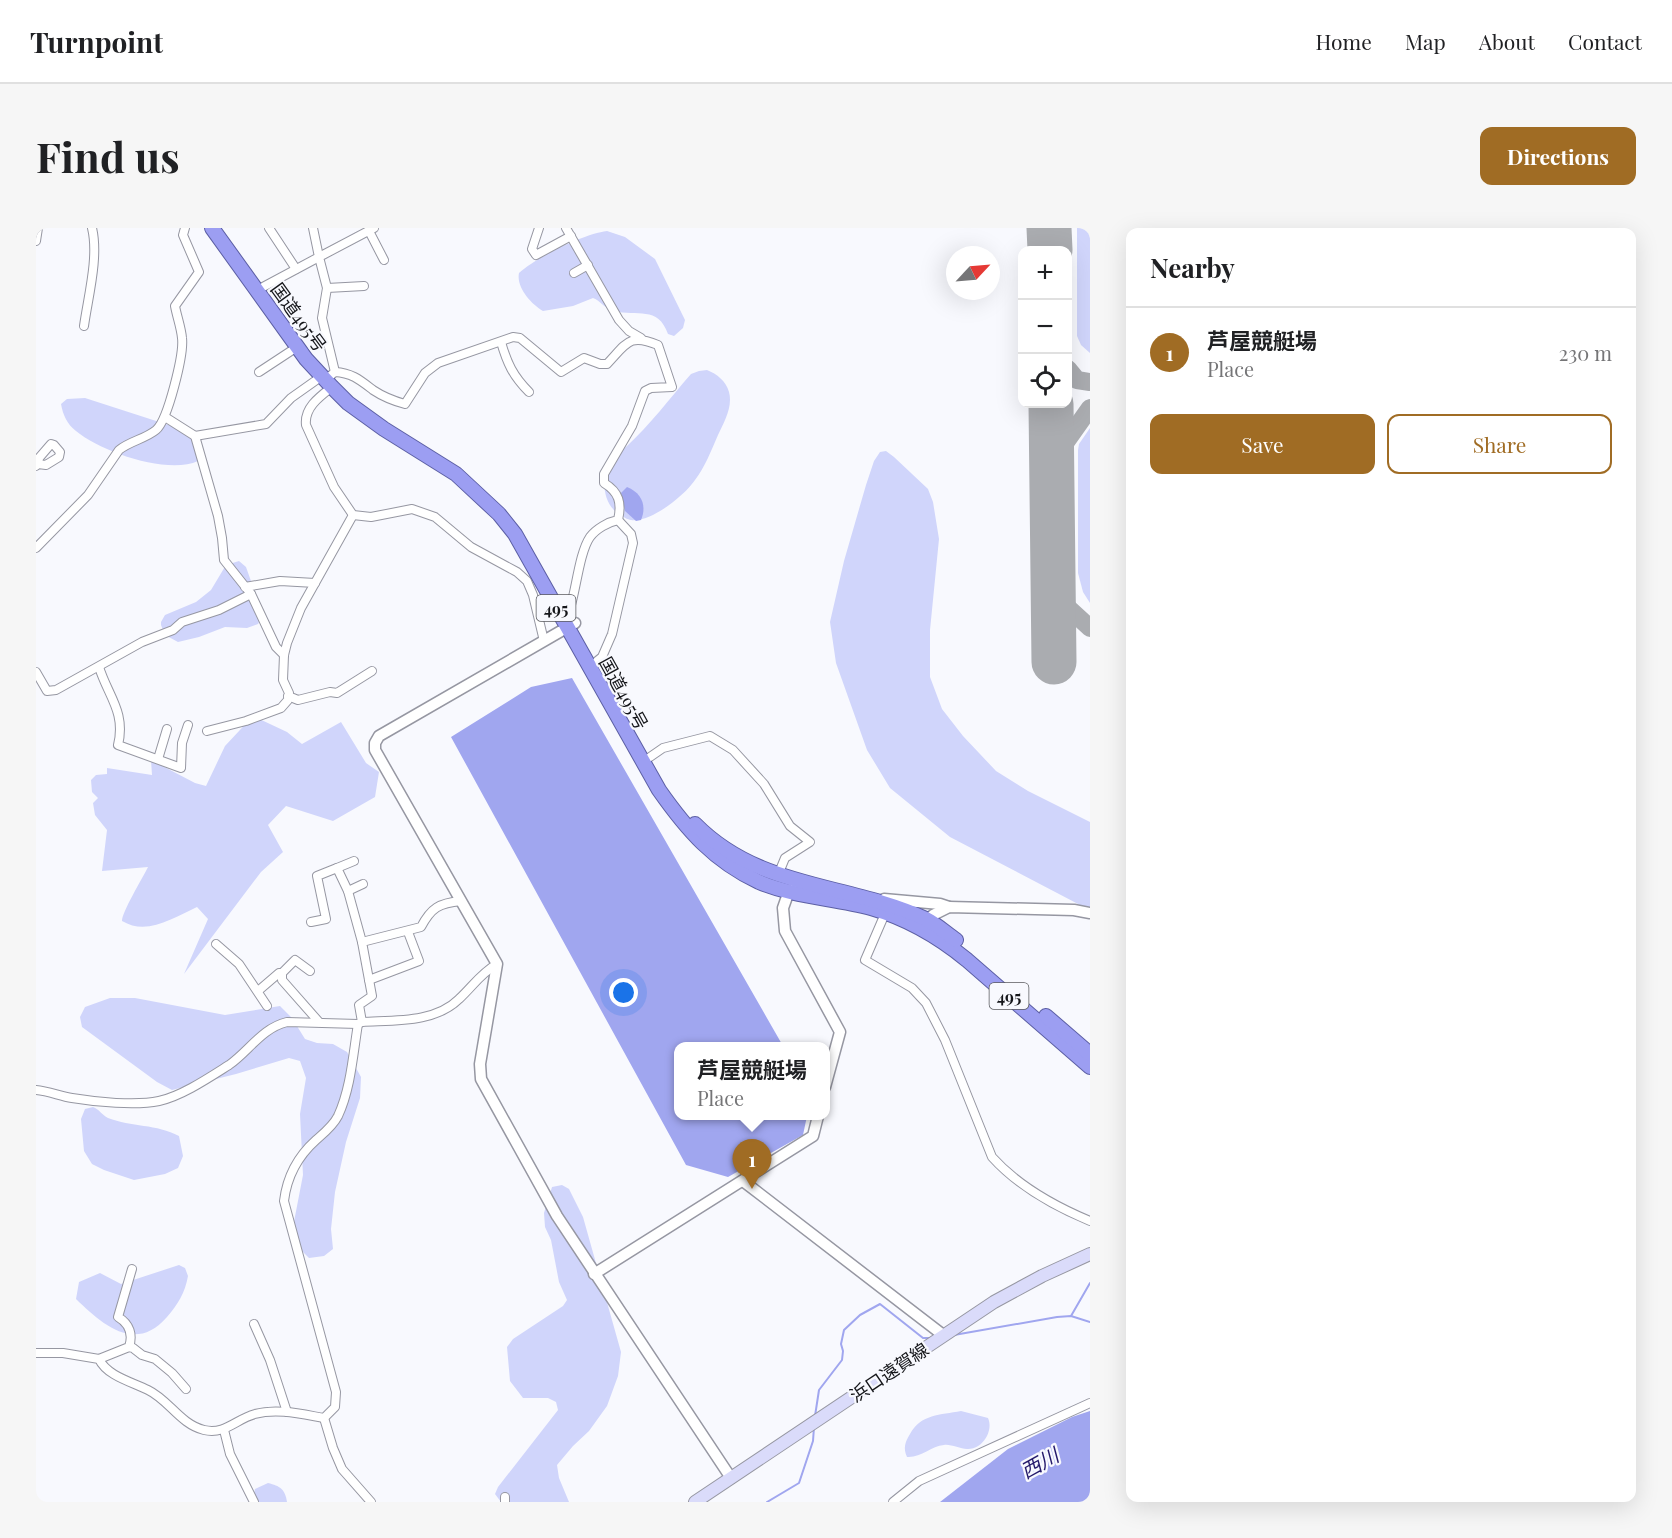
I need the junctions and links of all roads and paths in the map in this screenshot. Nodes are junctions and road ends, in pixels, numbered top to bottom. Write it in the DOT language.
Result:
graph roads {
  1 [pos="38,228"];
  2 [pos="92,228"];
  3 [pos="184,228"];
  4 [pos="212,228"];
  5 [pos="221,228"];
  6 [pos="269,228"];
  7 [pos="313,228"];
  8 [pos="539,228"];
  9 [pos="566,228"];
  10 [pos="372,229"];
  11 [pos="571,236"];
  12 [pos="36,241"];
  13 [pos="319,257"];
  14 [pos="384,260"];
  15 [pos="588,265"];
  16 [pos="296,269"];
  17 [pos="574,273"];
  18 [pos="364,286"];
  19 [pos="263,287"];
  20 [pos="327,288"];
  21 [pos="84,326"];
  22 [pos="641,338"];
  23 [pos="501,342"];
  24 [pos="297,347"];
  25 [pos="259,372"];
  26 [pos="330,378"];
  27 [pos="529,392"];
  28 [pos="165,417"];
  29 [pos="195,436"];
  30 [pos="352,515"];
  31 [pos="618,520"];
  32 [pos="36,548"];
  33 [pos="315,583"];
  34 [pos="248,591"];
  35 [pos="570,621"];
  36 [pos="544,641"];
  37 [pos="284,655"];
  38 [pos="597,661"];
  39 [pos="99,667"];
  40 [pos="372,671"];
  41 [pos="36,672"];
  42 [pos="288,696"];
  43 [pos="188,725"];
  44 [pos="167,729"];
  45 [pos="207,731"];
  46 [pos="650,757"];
  47 [pos="158,759"];
  48 [pos="354,861"];
  49 [pos="337,868"];
  50 [pos="778,875"];
  51 [pos="801,881"];
  52 [pos="363,884"];
  53 [pos="348,891"];
  54 [pos="789,891"];
  55 [pos="872,898"];
  56 [pos="461,901"];
  57 [pos="949,907"];
  58 [pos="888,909"];
  59 [pos="1090,913"];
  60 [pos="928,920"];
  61 [pos="311,922"];
  62 [pos="408,932"];
  63 [pos="362,942"];
  64 [pos="216,944"];
  65 [pos="497,964"];
  66 [pos="310,971"];
  67 [pos="282,973"];
  68 [pos="369,980"];
  69 [pos="258,991"];
  70 [pos="267,1006"];
  71 [pos="319,1022"];
  72 [pos="360,1023"];
  73 [pos="1090,1054"];
  74 [pos="1090,1067"];
  75 [pos="830,1069"];
  76 [pos="36,1090"];
  77 [pos="817,1120"];
  78 [pos="743,1181"];
  79 [pos="1090,1221"];
  80 [pos="1090,1254"];
  81 [pos="132,1269"];
  82 [pos="594,1274"];
  83 [pos="254,1324"];
  84 [pos="943,1335"];
  85 [pos="129,1347"];
  86 [pos="36,1353"];
  87 [pos="99,1359"];
  88 [pos="186,1389"];
  89 [pos="1090,1403"];
  90 [pos="287,1412"];
  91 [pos="324,1418"];
  92 [pos="224,1430"];
  93 [pos="731,1478"];
  94 [pos="254,1502"];
  95 [pos="372,1502"];
  96 [pos="695,1502"];
  97 [pos="893,1502"];
  1 -- 12 [label="street"];
  2 -- 21 [label="street"];
  3 -- 28 [label="street"];
  4 -- 24 [label="highway, 国道495号 / 495"];
  5 -- 19 [label="highway, 国道495号 / 495"];
  6 -- 16 [label="street"];
  7 -- 13 [label="street"];
  8 -- 11 [label="street"];
  9 -- 11 [label="street"];
  10 -- 13 [label="street"];
  10 -- 14 [label="street"];
  11 -- 15 [label="street"];
  13 -- 16 [label="street"];
  13 -- 20 [label="street"];
  15 -- 17 [label="street"];
  15 -- 22 [label="street"];
  16 -- 19 [label="street"];
  18 -- 20 [label="street"];
  19 -- 26 [label="highway, 国道495号 / 495"];
  20 -- 26 [label="street"];
  22 -- 23 [label="street"];
  22 -- 31 [label="street"];
  23 -- 26 [label="street"];
  23 -- 27 [label="street"];
  24 -- 25 [label="street"];
  24 -- 26 [label="highway, 国道495号 / 495"];
  26 -- 29 [label="street"];
  26 -- 30 [label="street"];
  26 -- 35 [label="highway, 国道495号 / 495"];
  28 -- 29 [label="street"];
  28 -- 32 [label="street"];
  29 -- 34 [label="street"];
  30 -- 33 [label="street"];
  30 -- 36 [label="street"];
  31 -- 35 [label="street"];
  31 -- 38 [label="street"];
  33 -- 34 [label="street"];
  33 -- 37 [label="street"];
  34 -- 37 [label="street"];
  34 -- 39 [label="street"];
  35 -- 36 [label="street"];
  35 -- 38 [label="highway, 国道495号 / 495"];
  35 -- 54 [label="highway, 国道495号 / 495"];
  36 -- 56 [label="street"];
  37 -- 42 [label="street"];
  38 -- 46 [label="highway, 国道495号 / 495"];
  39 -- 41 [label="street"];
  39 -- 47 [label="street"];
  40 -- 42 [label="street"];
  42 -- 45 [label="street"];
  43 -- 47 [label="street"];
  44 -- 47 [label="street"];
  46 -- 50 [label="highway, 国道495号 / 495"];
  46 -- 50 [label="street"];
  48 -- 49 [label="street"];
  49 -- 53 [label="street"];
  49 -- 61 [label="street"];
  50 -- 51 [label="highway, 国道495号 / 495"];
  51 -- 54 [label="street"];
  51 -- 55 [label="highway, 国道495号 / 495"];
  52 -- 53 [label="street"];
  53 -- 63 [label="street"];
  54 -- 58 [label="highway, 国道495号 / 495"];
  54 -- 75 [label="street"];
  55 -- 57 [label="street"];
  55 -- 58 [label="highway, 国道495号 / 495"];
  56 -- 62 [label="street"];
  56 -- 65 [label="street"];
  57 -- 59 [label="street"];
  57 -- 60 [label="street"];
  58 -- 60 [label="highway, 国道495号 / 495"];
  58 -- 74 [label="highway, 国道495号 / 495"];
  58 -- 79 [label="street"];
  60 -- 73 [label="highway, 国道495号 / 495"];
  62 -- 63 [label="street"];
  62 -- 68 [label="street"];
  63 -- 68 [label="street"];
  64 -- 69 [label="street"];
  65 -- 72 [label="street"];
  65 -- 82 [label="street"];
  66 -- 67 [label="street"];
  67 -- 69 [label="street"];
  67 -- 71 [label="street"];
  68 -- 72 [label="street"];
  69 -- 70 [label="street"];
  71 -- 72 [label="street"];
  71 -- 76 [label="street"];
  72 -- 91 [label="street"];
  77 -- 78 [label="street"];
  78 -- 82 [label="street"];
  78 -- 84 [label="street"];
  80 -- 84 [label="main road, 浜口遠賀線"];
  81 -- 85 [label="street"];
  82 -- 93 [label="street"];
  83 -- 90 [label="street"];
  84 -- 93 [label="main road, 浜口遠賀線"];
  85 -- 87 [label="street"];
  85 -- 88 [label="street"];
  86 -- 87 [label="street"];
  87 -- 92 [label="street"];
  89 -- 97 [label="street"];
  90 -- 91 [label="street"];
  90 -- 92 [label="street"];
  91 -- 95 [label="street"];
  92 -- 94 [label="street"];
  93 -- 96 [label="main road, 浜口遠賀線"];
}
